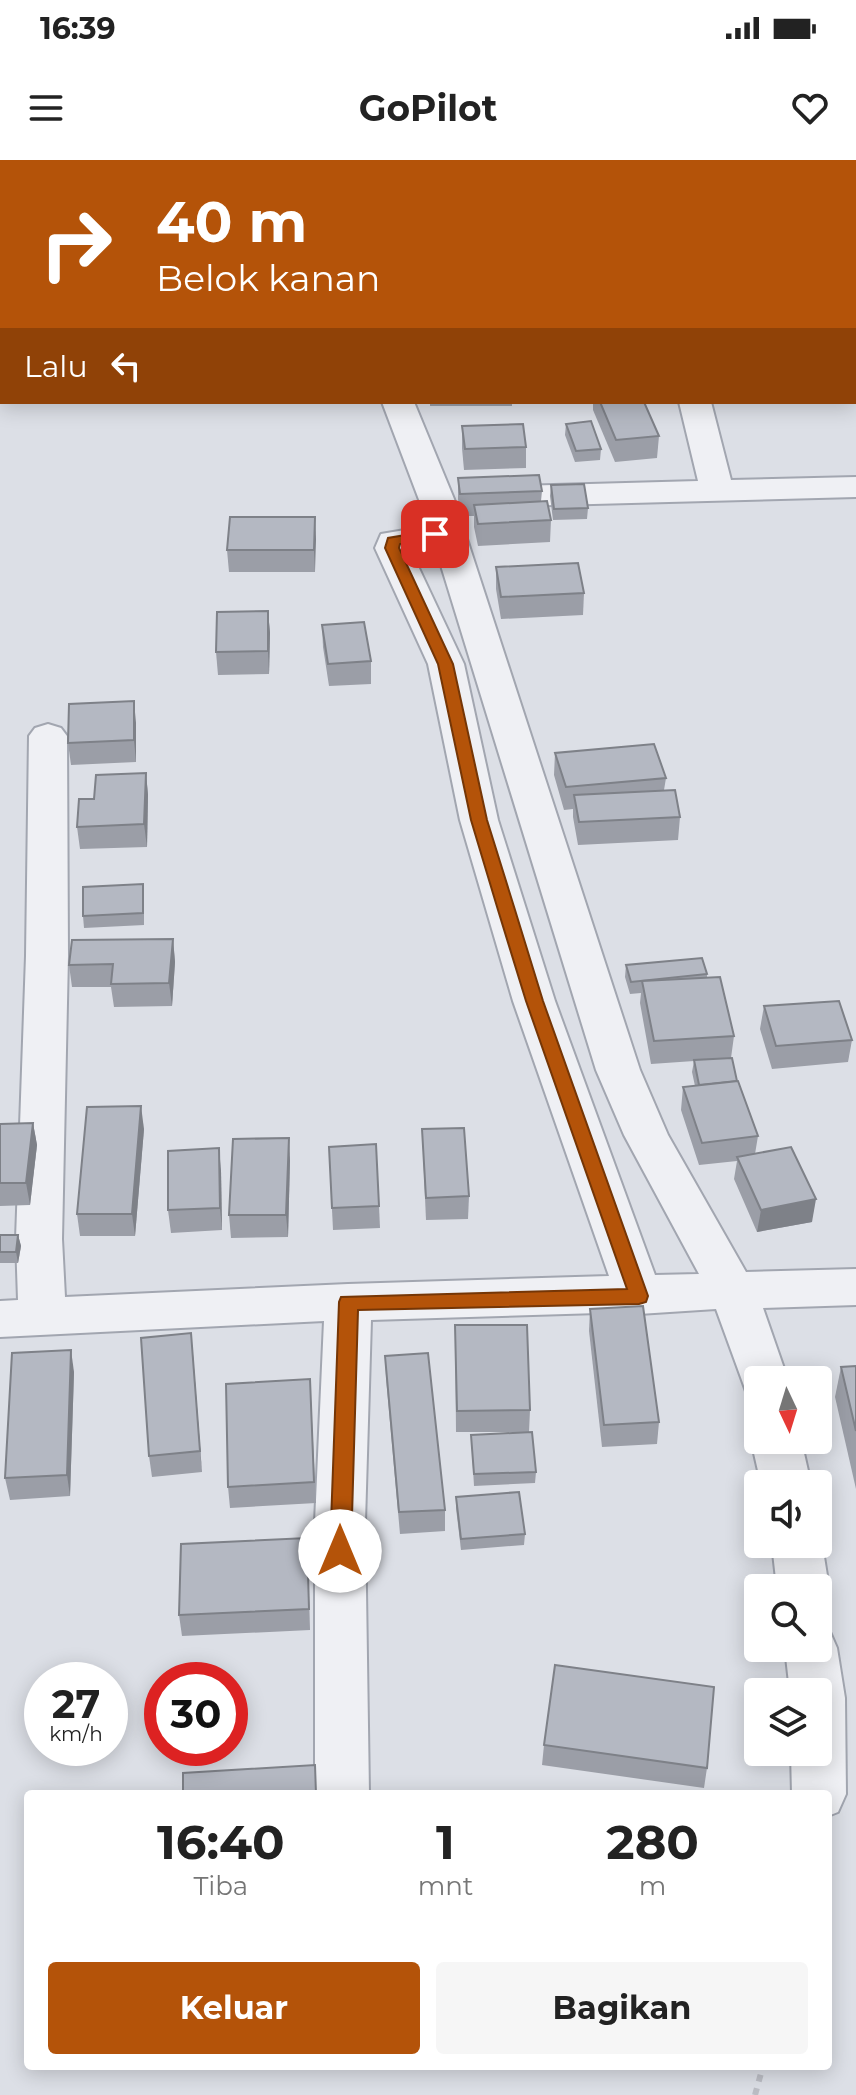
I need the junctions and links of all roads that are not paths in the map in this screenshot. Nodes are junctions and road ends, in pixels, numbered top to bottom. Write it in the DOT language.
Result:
graph roads {
  1 [pos="399,404"];
  2 [pos="696,404"];
  3 [pos="856,487"];
  4 [pos="717,490"];
  5 [pos="433,526"];
  6 [pos="48,736"];
  7 [pos="856,1287"];
  8 [pos="734,1293"];
  9 [pos="639,1296"];
  10 [pos="348,1302"];
  11 [pos="21,1318"];
  12 [pos="759,1366"];
  13 [pos="819,1766"];
  14 [pos="342,1790"];
  15 [pos="819,1790"];
  1 -- 5 [label="street"];
  2 -- 4 [label="street"];
  3 -- 4 [label="street"];
  4 -- 5 [label="street"];
  5 -- 8 [label="street"];
  5 -- 9 [label="street"];
  6 -- 11 [label="street"];
  7 -- 8 [label="street"];
  8 -- 9 [label="street"];
  8 -- 12 [label="street"];
  9 -- 10 [label="street"];
  10 -- 11 [label="street"];
  10 -- 14 [label="street"];
  13 -- 15 [label="street"];
}
